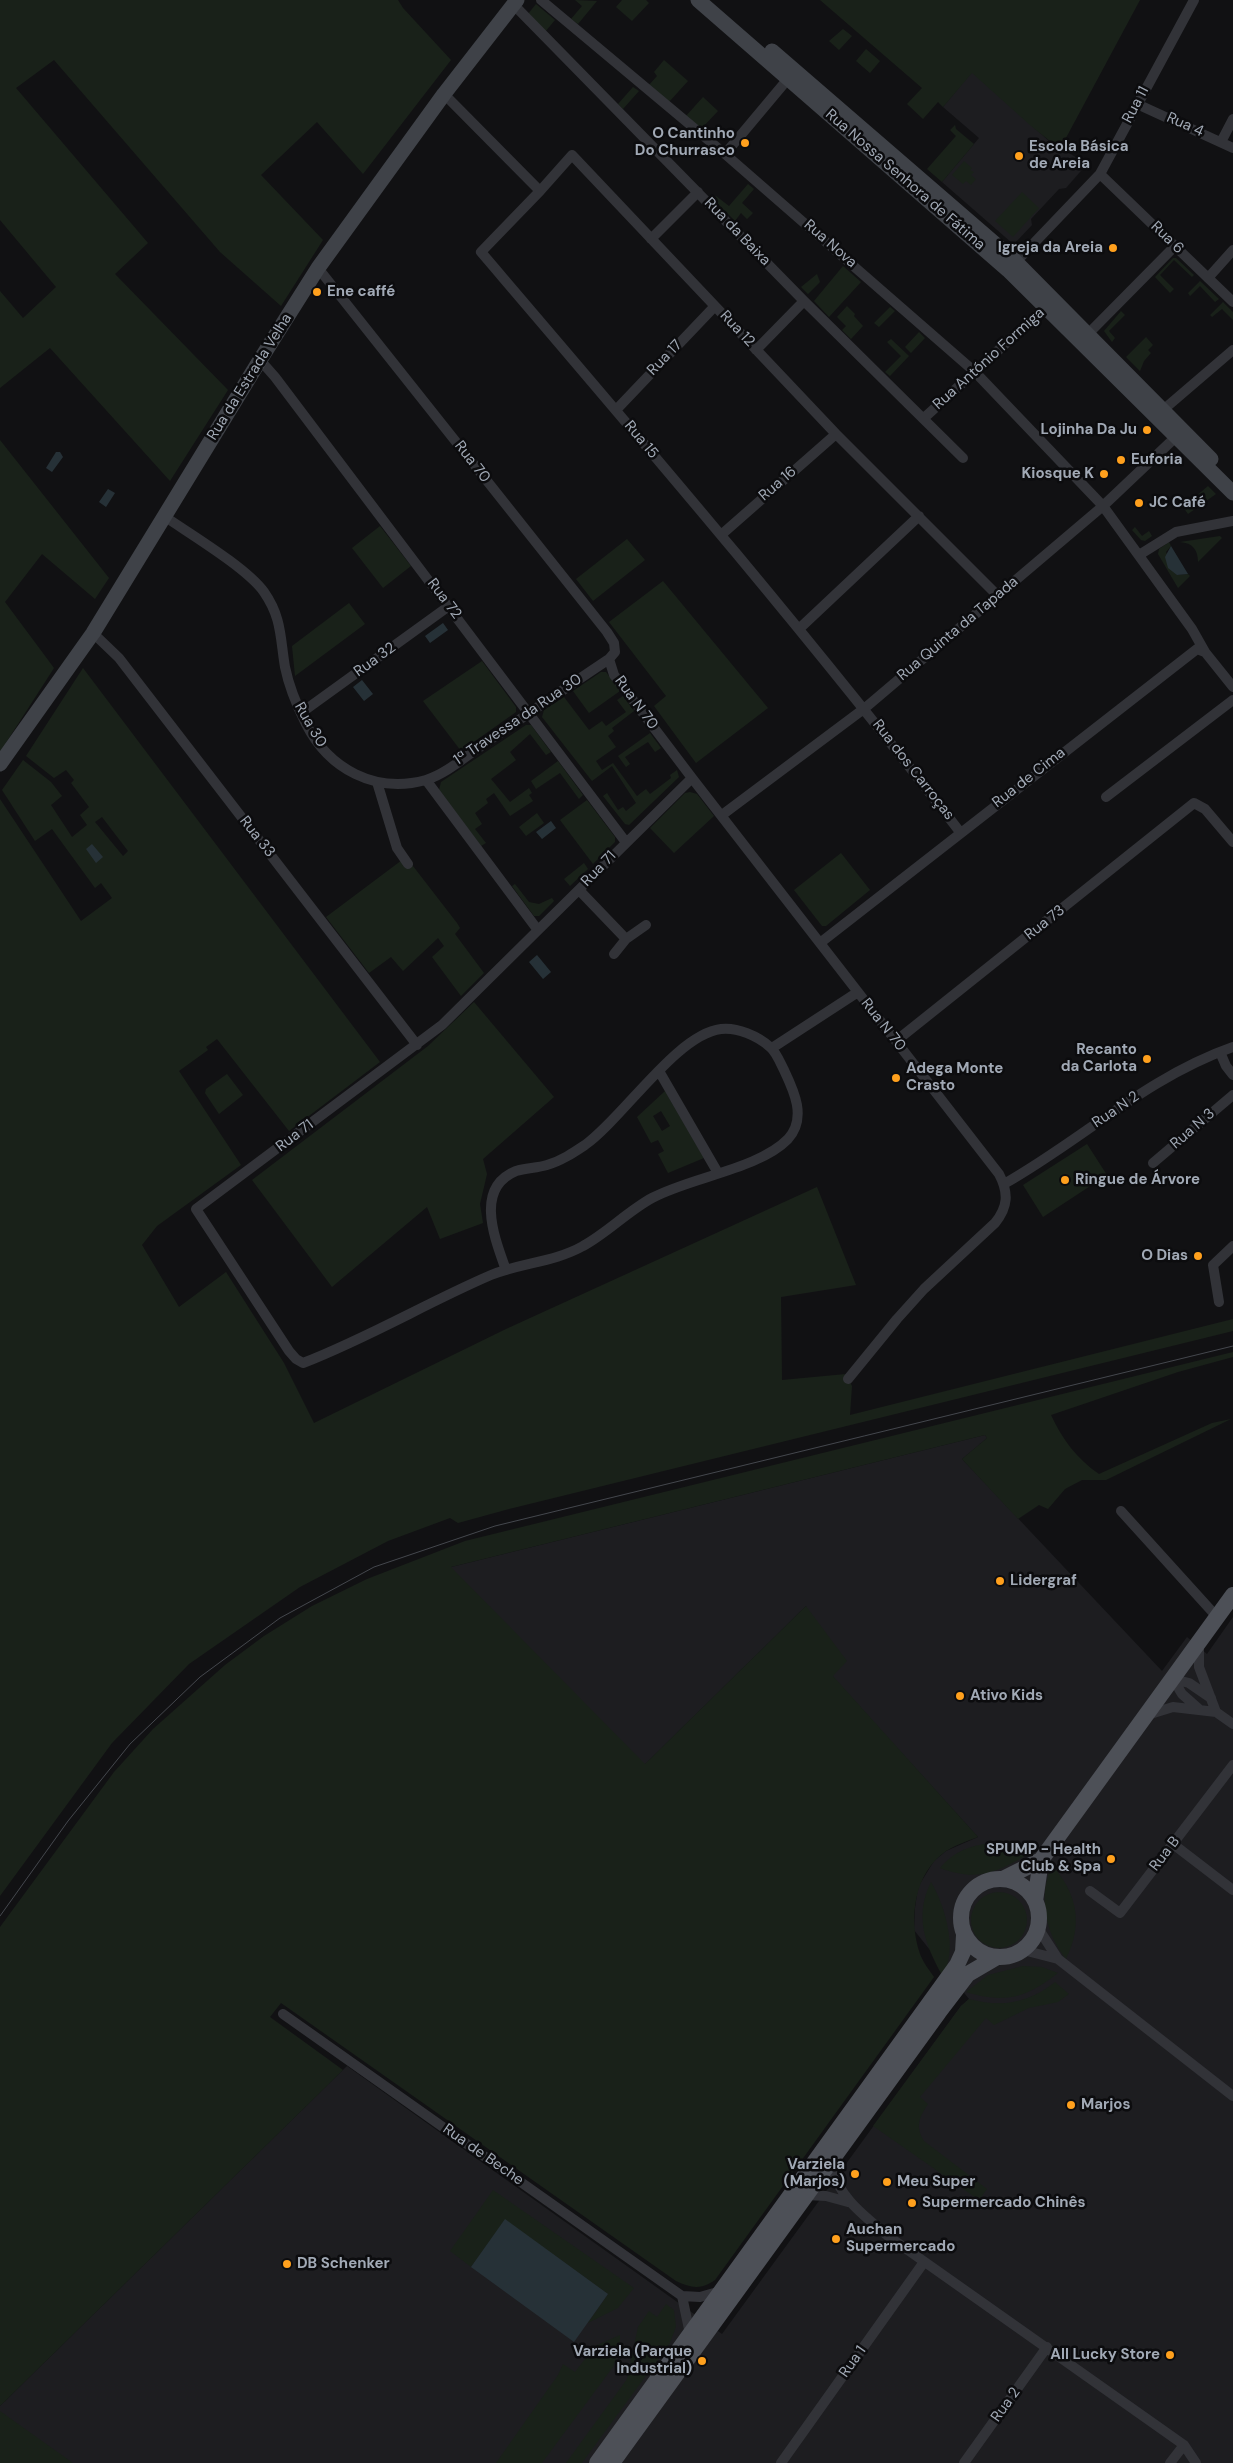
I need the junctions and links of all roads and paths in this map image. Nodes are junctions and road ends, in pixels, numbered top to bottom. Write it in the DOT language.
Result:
graph roads {
  1 [pos="541,0"];
  2 [pos="698,0"];
  3 [pos="712,0"];
  4 [pos="1194,0"];
  5 [pos="515,2"];
  6 [pos="791,75"];
  7 [pos="444,94"];
  8 [pos="1137,104"];
  9 [pos="1233,119"];
  10 [pos="1221,142"];
  11 [pos="1233,148"];
  12 [pos="725,154"];
  13 [pos="1100,174"];
  14 [pos="540,191"];
  15 [pos="698,192"];
  16 [pos="651,238"];
  17 [pos="1175,246"];
  18 [pos="1233,250"];
  19 [pos="481,252"];
  20 [pos="1012,266"];
  21 [pos="318,268"];
  22 [pos="1208,278"];
  23 [pos="804,301"];
  24 [pos="1233,302"];
  25 [pos="1049,303"];
  26 [pos="715,306"];
  27 [pos="1088,334"];
  28 [pos="756,350"];
  29 [pos="1233,350"];
  30 [pos="260,360"];
  31 [pos="975,372"];
  32 [pos="616,410"];
  33 [pos="1163,410"];
  34 [pos="924,418"];
  35 [pos="836,434"];
  36 [pos="1179,434"];
  37 [pos="963,458"];
  38 [pos="1233,482"];
  39 [pos="1233,493"];
  40 [pos="1103,506"];
  41 [pos="164,516"];
  42 [pos="919,516"];
  43 [pos="1233,521"];
  44 [pos="721,535"];
  45 [pos="1139,554"];
  46 [pos="998,596"];
  47 [pos="449,606"];
  48 [pos="800,628"];
  49 [pos="93,632"];
  50 [pos="1206,652"];
  51 [pos="609,658"];
  52 [pos="1233,687"];
  53 [pos="1233,700"];
  54 [pos="865,708"];
  55 [pos="301,713"];
  56 [pos="530,714"];
  57 [pos="0,764"];
  58 [pos="692,778"];
  59 [pos="426,780"];
  60 [pos="377,782"];
  61 [pos="1106,797"];
  62 [pos="722,815"];
  63 [pos="960,832"];
  64 [pos="626,841"];
  65 [pos="1233,842"];
  66 [pos="408,864"];
  67 [pos="579,890"];
  68 [pos="646,925"];
  69 [pos="537,929"];
  70 [pos="626,939"];
  71 [pos="820,943"];
  72 [pos="614,954"];
  73 [pos="858,992"];
  74 [pos="896,1041"];
  75 [pos="417,1045"];
  76 [pos="1233,1047"];
  77 [pos="772,1048"];
  78 [pos="1220,1052"];
  79 [pos="659,1071"];
  80 [pos="1233,1075"];
  81 [pos="1233,1095"];
  82 [pos="1153,1163"];
  83 [pos="718,1173"];
  84 [pos="1004,1184"];
  85 [pos="1233,1246"];
  86 [pos="506,1270"];
  87 [pos="1219,1302"];
  88 [pos="848,1379"];
  89 [pos="1121,1511"];
  90 [pos="1233,1595"];
  91 [pos="1217,1617"];
  92 [pos="1199,1643"];
  93 [pos="1174,1678"];
  94 [pos="1211,1698"];
  95 [pos="1200,1710"];
  96 [pos="1216,1712"];
  97 [pos="1147,1715"];
  98 [pos="1233,1724"];
  99 [pos="1233,1765"];
  100 [pos="1173,1844"];
  101 [pos="1041,1860"];
  102 [pos="1003,1879"];
  103 [pos="1233,1890"];
  104 [pos="1090,1891"];
  105 [pos="1035,1901"];
  106 [pos="1038,1928"];
  107 [pos="964,1935"];
  108 [pos="1023,1950"];
  109 [pos="997,1958"];
  110 [pos="1058,1959"];
  111 [pos="284,2014"];
  112 [pos="881,2071"];
  113 [pos="1233,2096"];
  114 [pos="829,2165"];
  115 [pos="806,2195"];
  116 [pos="848,2202"];
  117 [pos="924,2262"];
  118 [pos="721,2291"];
  119 [pos="682,2296"];
  120 [pos="690,2334"];
  121 [pos="1047,2347"];
  122 [pos="1184,2444"];
  123 [pos="597,2463"];
  124 [pos="612,2463"];
  125 [pos="781,2463"];
  126 [pos="964,2463"];
  127 [pos="1170,2463"];
  128 [pos="1196,2463"];
  1 -- 12 [label="street, Rua Nova"];
  2 -- 6 [label="street, Rua Nossa Senhora de Fátima"];
  3 -- 6 [label="street, Rua Nossa Senhora de Fátima"];
  4 -- 8 [label="street, Rua 11"];
  5 -- 7 [label="street, Rua da Estrada Velha"];
  5 -- 15 [label="street, Rua da Baixa"];
  6 -- 12 [label="street"];
  6 -- 20 [label="street, Rua Nossa Senhora de Fátima"];
  7 -- 14 [label="street"];
  7 -- 21 [label="street, Rua da Estrada Velha"];
  8 -- 10 [label="street, Rua 4"];
  8 -- 13 [label="street, Rua 11"];
  9 -- 10 [label="street"];
  10 -- 11 [label="street, Rua 4"];
  12 -- 31 [label="street, Rua Nova"];
  13 -- 17 [label="street, Rua 6"];
  13 -- 20 [label="street, Rua 11"];
  14 -- 16 [label="street, Rua 12"];
  14 -- 19 [label="street, Rua 12"];
  15 -- 16 [label="street"];
  15 -- 23 [label="street, Rua da Baixa"];
  16 -- 26 [label="street, Rua 12"];
  17 -- 22 [label="street, Rua 6"];
  17 -- 27 [label="street"];
  18 -- 22 [label="street"];
  19 -- 32 [label="street, Rua 15"];
  20 -- 25 [label="street, Rua Nossa Senhora de Fátima"];
  21 -- 30 [label="street, Rua da Estrada Velha"];
  21 -- 51 [label="street, Rua 70"];
  22 -- 24 [label="street, Rua 6"];
  23 -- 28 [label="street"];
  23 -- 34 [label="street, Rua da Baixa"];
  25 -- 27 [label="street, Rua Nossa Senhora de Fátima"];
  25 -- 31 [label="street, Rua António Formiga"];
  25 -- 36 [label="street, Rua Nossa Senhora de Fátima"];
  26 -- 28 [label="street, Rua 12"];
  26 -- 32 [label="street, Rua 17"];
  27 -- 33 [label="street, Rua Nossa Senhora de Fátima"];
  28 -- 35 [label="street, Rua 12"];
  29 -- 33 [label="street"];
  30 -- 41 [label="street, Rua da Estrada Velha"];
  30 -- 47 [label="street, Rua 72"];
  31 -- 34 [label="street, Rua António Formiga"];
  31 -- 40 [label="street, Rua Nova"];
  32 -- 44 [label="street, Rua 15"];
  33 -- 36 [label="street, Rua Nossa Senhora de Fátima"];
  34 -- 37 [label="street, Rua da Baixa"];
  35 -- 42 [label="street, Rua 12"];
  35 -- 44 [label="street, Rua 16"];
  36 -- 38 [label="street, Rua Nossa Senhora de Fátima"];
  36 -- 39 [label="street, Rua Nossa Senhora de Fátima"];
  36 -- 40 [label="street, Rua Quinta da Tapada"];
  40 -- 45 [label="street, Rua Nova"];
  40 -- 46 [label="street, Rua Quinta da Tapada"];
  41 -- 49 [label="street, Rua da Estrada Velha"];
  41 -- 55 [label="street, Rua 30"];
  42 -- 46 [label="street, Rua 12"];
  42 -- 48 [label="street"];
  43 -- 45 [label="street"];
  44 -- 48 [label="street, Rua 15"];
  45 -- 50 [label="street, Rua Nova"];
  46 -- 54 [label="street, Rua Quinta da Tapada"];
  47 -- 55 [label="street, Rua 32"];
  47 -- 56 [label="street, Rua 72"];
  48 -- 54 [label="street, Rua 15"];
  49 -- 57 [label="street, Rua da Estrada Velha"];
  49 -- 75 [label="street, Rua 33"];
  50 -- 52 [label="street"];
  50 -- 63 [label="street, Rua de Cima"];
  51 -- 56 [label="street, 1ª Travessa da Rua 30"];
  51 -- 58 [label="street, Rua N 70"];
  53 -- 61 [label="street"];
  54 -- 62 [label="street, Rua Quinta da Tapada"];
  54 -- 63 [label="street, Rua dos Carroças"];
  55 -- 60 [label="street, Rua 30"];
  56 -- 59 [label="street, 1ª Travessa da Rua 30"];
  56 -- 64 [label="street, Rua 72"];
  58 -- 62 [label="street, Rua N 70"];
  58 -- 64 [label="street, Rua 71"];
  59 -- 60 [label="street, Rua 30"];
  59 -- 69 [label="street"];
  60 -- 66 [label="street"];
  62 -- 71 [label="street, Rua N 70"];
  63 -- 71 [label="street, Rua de Cima"];
  64 -- 67 [label="street, Rua 71"];
  65 -- 74 [label="street, Rua 73"];
  67 -- 69 [label="street, Rua 71"];
  67 -- 70 [label="street"];
  68 -- 70 [label="street"];
  69 -- 75 [label="street, Rua 71"];
  70 -- 72 [label="street"];
  71 -- 73 [label="street, Rua N 70"];
  73 -- 74 [label="street, Rua N 70"];
  73 -- 77 [label="street"];
  74 -- 84 [label="street, Rua N 70"];
  75 -- 86 [label="street, Rua 71"];
  76 -- 78 [label="street, Rua N 2"];
  77 -- 79 [label="street"];
  77 -- 83 [label="street, Rua 71"];
  78 -- 80 [label="street"];
  78 -- 84 [label="street, Rua N 2"];
  79 -- 83 [label="street"];
  79 -- 86 [label="street"];
  81 -- 82 [label="street, Rua N 3"];
  83 -- 86 [label="street, Rua 71"];
  84 -- 88 [label="street, Rua N 70"];
  85 -- 87 [label="street"];
  89 -- 91 [label="street"];
  90 -- 91 [label="main road"];
  91 -- 92 [label="main road"];
  92 -- 93 [label="main road"];
  92 -- 94 [label="street"];
  93 -- 94 [label="street"];
  93 -- 95 [label="street"];
  93 -- 97 [label="main road"];
  94 -- 96 [label="street"];
  95 -- 96 [label="street"];
  95 -- 97 [label="street"];
  96 -- 98 [label="street"];
  97 -- 101 [label="main road"];
  99 -- 100 [label="street, Rua B"];
  100 -- 103 [label="street"];
  100 -- 104 [label="street, Rua B"];
  101 -- 102 [label="main road"];
  101 -- 105 [label="main road"];
  102 -- 105 [label="main road"];
  102 -- 107 [label="main road"];
  105 -- 106 [label="main road"];
  106 -- 108 [label="main road"];
  106 -- 110 [label="street"];
  107 -- 109 [label="main road"];
  107 -- 112 [label="main road"];
  108 -- 109 [label="main road"];
  108 -- 110 [label="street"];
  109 -- 114 [label="main road"];
  110 -- 113 [label="street"];
  111 -- 119 [label="street, Rua de Beche"];
  112 -- 114 [label="main road"];
  112 -- 118 [label="main road"];
  114 -- 115 [label="main road"];
  114 -- 116 [label="street"];
  115 -- 116 [label="street"];
  115 -- 124 [label="main road"];
  116 -- 117 [label="street"];
  117 -- 121 [label="street"];
  117 -- 125 [label="street, Rua 1"];
  118 -- 119 [label="street"];
  118 -- 120 [label="main road"];
  119 -- 120 [label="street"];
  120 -- 123 [label="main road"];
  121 -- 122 [label="street"];
  121 -- 126 [label="street, Rua 2"];
  122 -- 127 [label="street"];
  122 -- 128 [label="street"];
}
